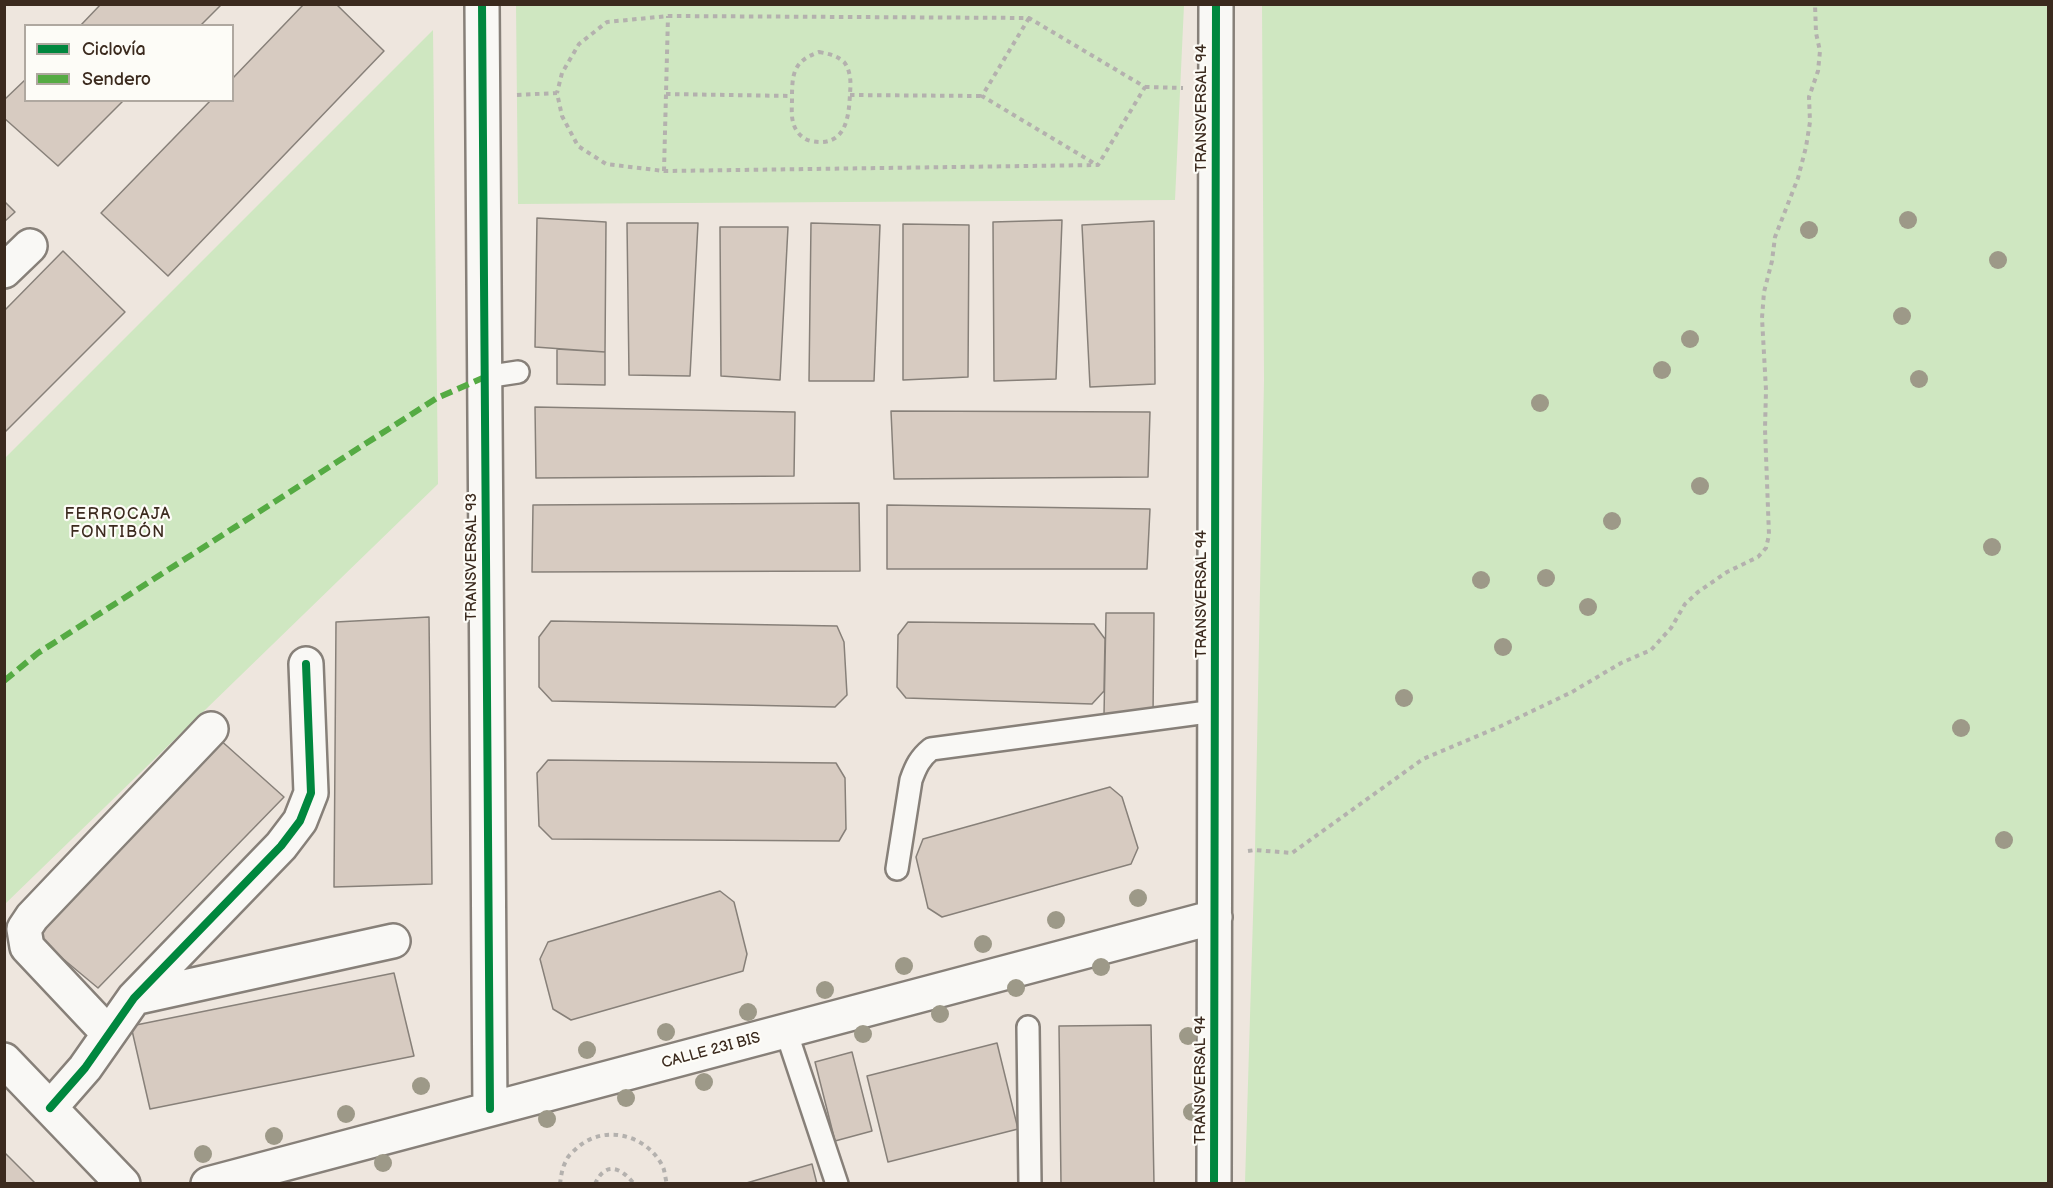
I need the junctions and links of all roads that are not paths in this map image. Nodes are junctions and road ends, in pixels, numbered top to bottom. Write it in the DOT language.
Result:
graph roads {
  1 [pos="482,4"];
  2 [pos="1216,4"];
  3 [pos="30,246"];
  4 [pos="4,271"];
  5 [pos="518,372"];
  6 [pos="484,377"];
  7 [pos="306,664"];
  8 [pos="1215,711"];
  9 [pos="210,729"];
  10 [pos="897,870"];
  11 [pos="1215,917"];
  12 [pos="393,941"];
  13 [pos="134,998"];
  14 [pos="1028,1027"];
  15 [pos="786,1031"];
  16 [pos="108,1033"];
  17 [pos="4,1060"];
  18 [pos="50,1108"];
  19 [pos="490,1109"];
  20 [pos="123,1184"];
  21 [pos="208,1184"];
  22 [pos="837,1184"];
  23 [pos="1030,1184"];
  24 [pos="1214,1184"];
  1 -- 6 [label="street, TRANSVERSAL 93"];
  2 -- 8 [label="street, TRANSVERSAL 94"];
  3 -- 4 [label="street"];
  5 -- 6 [label="lane"];
  6 -- 19 [label="street, TRANSVERSAL 93"];
  7 -- 13 [label="street"];
  8 -- 10 [label="lane"];
  8 -- 11 [label="street, TRANSVERSAL 94"];
  9 -- 16 [label="street"];
  11 -- 15 [label="street, CALLE 23I BIS"];
  11 -- 24 [label="street, TRANSVERSAL 94"];
  12 -- 13 [label="street"];
  13 -- 16 [label="street"];
  14 -- 23 [label="lane"];
  15 -- 19 [label="street, CALLE 23I BIS"];
  15 -- 22 [label="lane"];
  16 -- 18 [label="street"];
  17 -- 18 [label="street"];
  18 -- 20 [label="street"];
  19 -- 21 [label="street, CALLE 23I BIS"];
}
